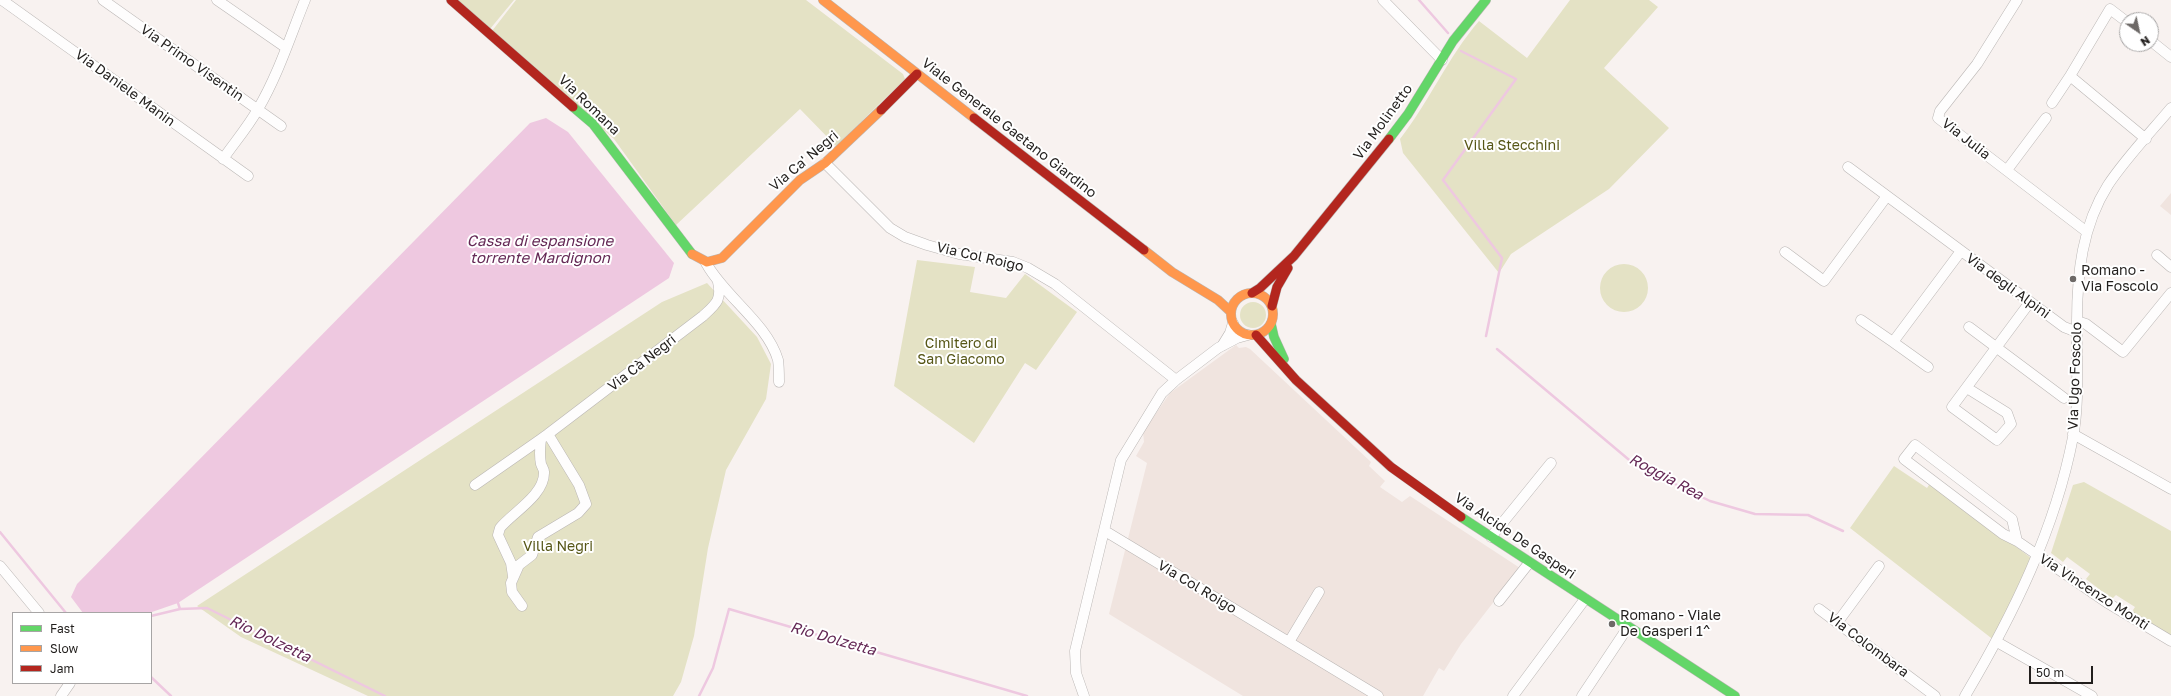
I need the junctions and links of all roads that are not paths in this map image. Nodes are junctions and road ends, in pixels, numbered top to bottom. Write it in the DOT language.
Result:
graph roads {
  1 [pos="2,0"];
  2 [pos="103,0"];
  3 [pos="217,0"];
  4 [pos="305,0"];
  5 [pos="451,0"];
  6 [pos="823,0"];
  7 [pos="1383,0"];
  8 [pos="1486,0"];
  9 [pos="2017,0"];
  10 [pos="2119,16"];
  11 [pos="285,47"];
  12 [pos="2159,47"];
  13 [pos="2171,56"];
  14 [pos="1442,60"];
  15 [pos="917,74"];
  16 [pos="2070,76"];
  17 [pos="2052,103"];
  18 [pos="2171,108"];
  19 [pos="258,110"];
  20 [pos="2046,118"];
  21 [pos="281,126"];
  22 [pos="2146,139"];
  23 [pos="223,159"];
  24 [pos="825,163"];
  25 [pos="1848,167"];
  26 [pos="2007,170"];
  27 [pos="248,176"];
  28 [pos="1887,196"];
  29 [pos="2087,232"];
  30 [pos="1961,251"];
  31 [pos="1785,252"];
  32 [pos="2157,255"];
  33 [pos="1294,256"];
  34 [pos="706,263"];
  35 [pos="2171,267"];
  36 [pos="1179,276"];
  37 [pos="718,282"];
  38 [pos="1252,293"];
  39 [pos="2171,293"];
  40 [pos="1242,296"];
  41 [pos="2030,302"];
  42 [pos="1272,306"];
  43 [pos="1231,312"];
  44 [pos="1861,320"];
  45 [pos="1233,323"];
  46 [pos="1271,324"];
  47 [pos="1969,327"];
  48 [pos="2077,327"];
  49 [pos="1252,335"];
  50 [pos="1893,342"];
  51 [pos="1221,347"];
  52 [pos="1996,347"];
  53 [pos="1928,367"];
  54 [pos="1176,380"];
  55 [pos="1296,380"];
  56 [pos="779,382"];
  57 [pos="1968,388"];
  58 [pos="2064,398"];
  59 [pos="2073,434"];
  60 [pos="544,436"];
  61 [pos="1551,462"];
  62 [pos="475,485"];
  63 [pos="2171,489"];
  64 [pos="2014,528"];
  65 [pos="1105,531"];
  66 [pos="2002,534"];
  67 [pos="1491,538"];
  68 [pos="2017,541"];
  69 [pos="2037,556"];
  70 [pos="1529,563"];
  71 [pos="0,566"];
  72 [pos="1879,566"];
  73 [pos="513,576"];
  74 [pos="1318,592"];
  75 [pos="1585,599"];
  76 [pos="1498,601"];
  77 [pos="522,606"];
  78 [pos="1819,609"];
  79 [pos="38,612"];
  80 [pos="1837,623"];
  81 [pos="1628,627"];
  82 [pos="2171,641"];
  83 [pos="1289,642"];
  84 [pos="1997,642"];
  85 [pos="69,684"];
  86 [pos="62,696"];
  87 [pos="1084,696"];
  88 [pos="1378,696"];
  89 [pos="1513,696"];
  90 [pos="1582,696"];
  91 [pos="1735,696"];
  92 [pos="1935,696"];
  93 [pos="1965,696"];
  94 [pos="2092,696"];
  1 -- 23 [label="street, Via Daniele Manin"];
  2 -- 19 [label="street, Via Primo Visentin"];
  3 -- 11 [label="street"];
  4 -- 11 [label="street"];
  5 -- 34 [label="main road, Via Romana"];
  6 -- 15 [label="main road, Viale Generale Gaetano Giardino"];
  7 -- 14 [label="street"];
  8 -- 14 [label="main road, Via Molinetto"];
  9 -- 26 [label="street, Via Julia"];
  10 -- 16 [label="street"];
  11 -- 19 [label="street"];
  12 -- 13 [label="street"];
  14 -- 33 [label="main road, Via Molinetto"];
  15 -- 24 [label="main road, Via Ca' Negri"];
  15 -- 36 [label="main road, Viale Generale Gaetano Giardino"];
  16 -- 17 [label="street"];
  16 -- 22 [label="street"];
  18 -- 22 [label="street, Via Ugo Foscolo"];
  19 -- 21 [label="street, Via Primo Visentin"];
  19 -- 23 [label="street"];
  20 -- 26 [label="street"];
  22 -- 29 [label="street, Via Ugo Foscolo"];
  23 -- 27 [label="street, Via Daniele Manin"];
  24 -- 34 [label="main road, Via Ca' Negri"];
  24 -- 54 [label="street, Via Col Roigo"];
  25 -- 28 [label="street, Via degli Alpini"];
  26 -- 29 [label="street, Via Julia"];
  28 -- 30 [label="street, Via degli Alpini"];
  28 -- 31 [label="street"];
  29 -- 48 [label="street, Via Ugo Foscolo"];
  30 -- 41 [label="street, Via degli Alpini"];
  30 -- 50 [label="street, Via degli Alpini"];
  32 -- 35 [label="street"];
  33 -- 38 [label="main road, Via Molinetto"];
  33 -- 42 [label="main road, Via Molinetto"];
  34 -- 37 [label="street"];
  36 -- 40 [label="main road, Viale Generale Gaetano Giardino"];
  36 -- 43 [label="main road, Viale Generale Gaetano Giardino"];
  37 -- 56 [label="street"];
  37 -- 60 [label="street, Via Cà Negri"];
  38 -- 40 [label="main road"];
  38 -- 42 [label="main road"];
  39 -- 48 [label="street, Via degli Alpini"];
  40 -- 43 [label="main road"];
  41 -- 48 [label="street, Via degli Alpini"];
  41 -- 52 [label="street"];
  42 -- 46 [label="main road"];
  43 -- 45 [label="main road"];
  44 -- 50 [label="street"];
  45 -- 49 [label="main road"];
  45 -- 51 [label="street"];
  46 -- 49 [label="main road"];
  46 -- 55 [label="main road, Via Alcide De Gasperi"];
  47 -- 52 [label="street"];
  48 -- 59 [label="street, Via Ugo Foscolo"];
  49 -- 51 [label="street"];
  49 -- 55 [label="main road, Via Alcide De Gasperi"];
  50 -- 53 [label="street"];
  51 -- 54 [label="street"];
  52 -- 57 [label="street"];
  52 -- 58 [label="street"];
  54 -- 65 [label="street"];
  55 -- 67 [label="main road, Via Alcide De Gasperi"];
  57 -- 57 [label="street"];
  59 -- 63 [label="street"];
  59 -- 69 [label="street, Via Ugo Foscolo"];
  60 -- 62 [label="street, Via Cà Negri"];
  60 -- 73 [label="street"];
  60 -- 73 [label="street"];
  61 -- 67 [label="street"];
  64 -- 66 [label="street"];
  64 -- 66 [label="street, Via Vincenzo Monti"];
  64 -- 68 [label="street, Via Vincenzo Monti"];
  65 -- 83 [label="street, Via Col Roigo"];
  65 -- 87 [label="street"];
  66 -- 68 [label="street, Via Vincenzo Monti"];
  67 -- 70 [label="main road, Via Alcide De Gasperi"];
  68 -- 69 [label="street, Via Vincenzo Monti"];
  69 -- 82 [label="street, Via Vincenzo Monti"];
  69 -- 84 [label="street, Via Ugo Foscolo"];
  70 -- 75 [label="main road, Via Alcide De Gasperi"];
  70 -- 76 [label="street"];
  71 -- 79 [label="street"];
  72 -- 80 [label="street"];
  73 -- 77 [label="street"];
  74 -- 83 [label="street"];
  75 -- 81 [label="main road, Via Alcide De Gasperi"];
  75 -- 89 [label="street"];
  78 -- 80 [label="street, Via Colombara"];
  80 -- 92 [label="street, Via Colombara"];
  81 -- 90 [label="street"];
  81 -- 91 [label="main road, Via Alcide De Gasperi"];
  83 -- 88 [label="street, Via Col Roigo"];
  84 -- 93 [label="street, Via Ugo Foscolo"];
  84 -- 94 [label="street"];
  85 -- 86 [label="street"];
}
